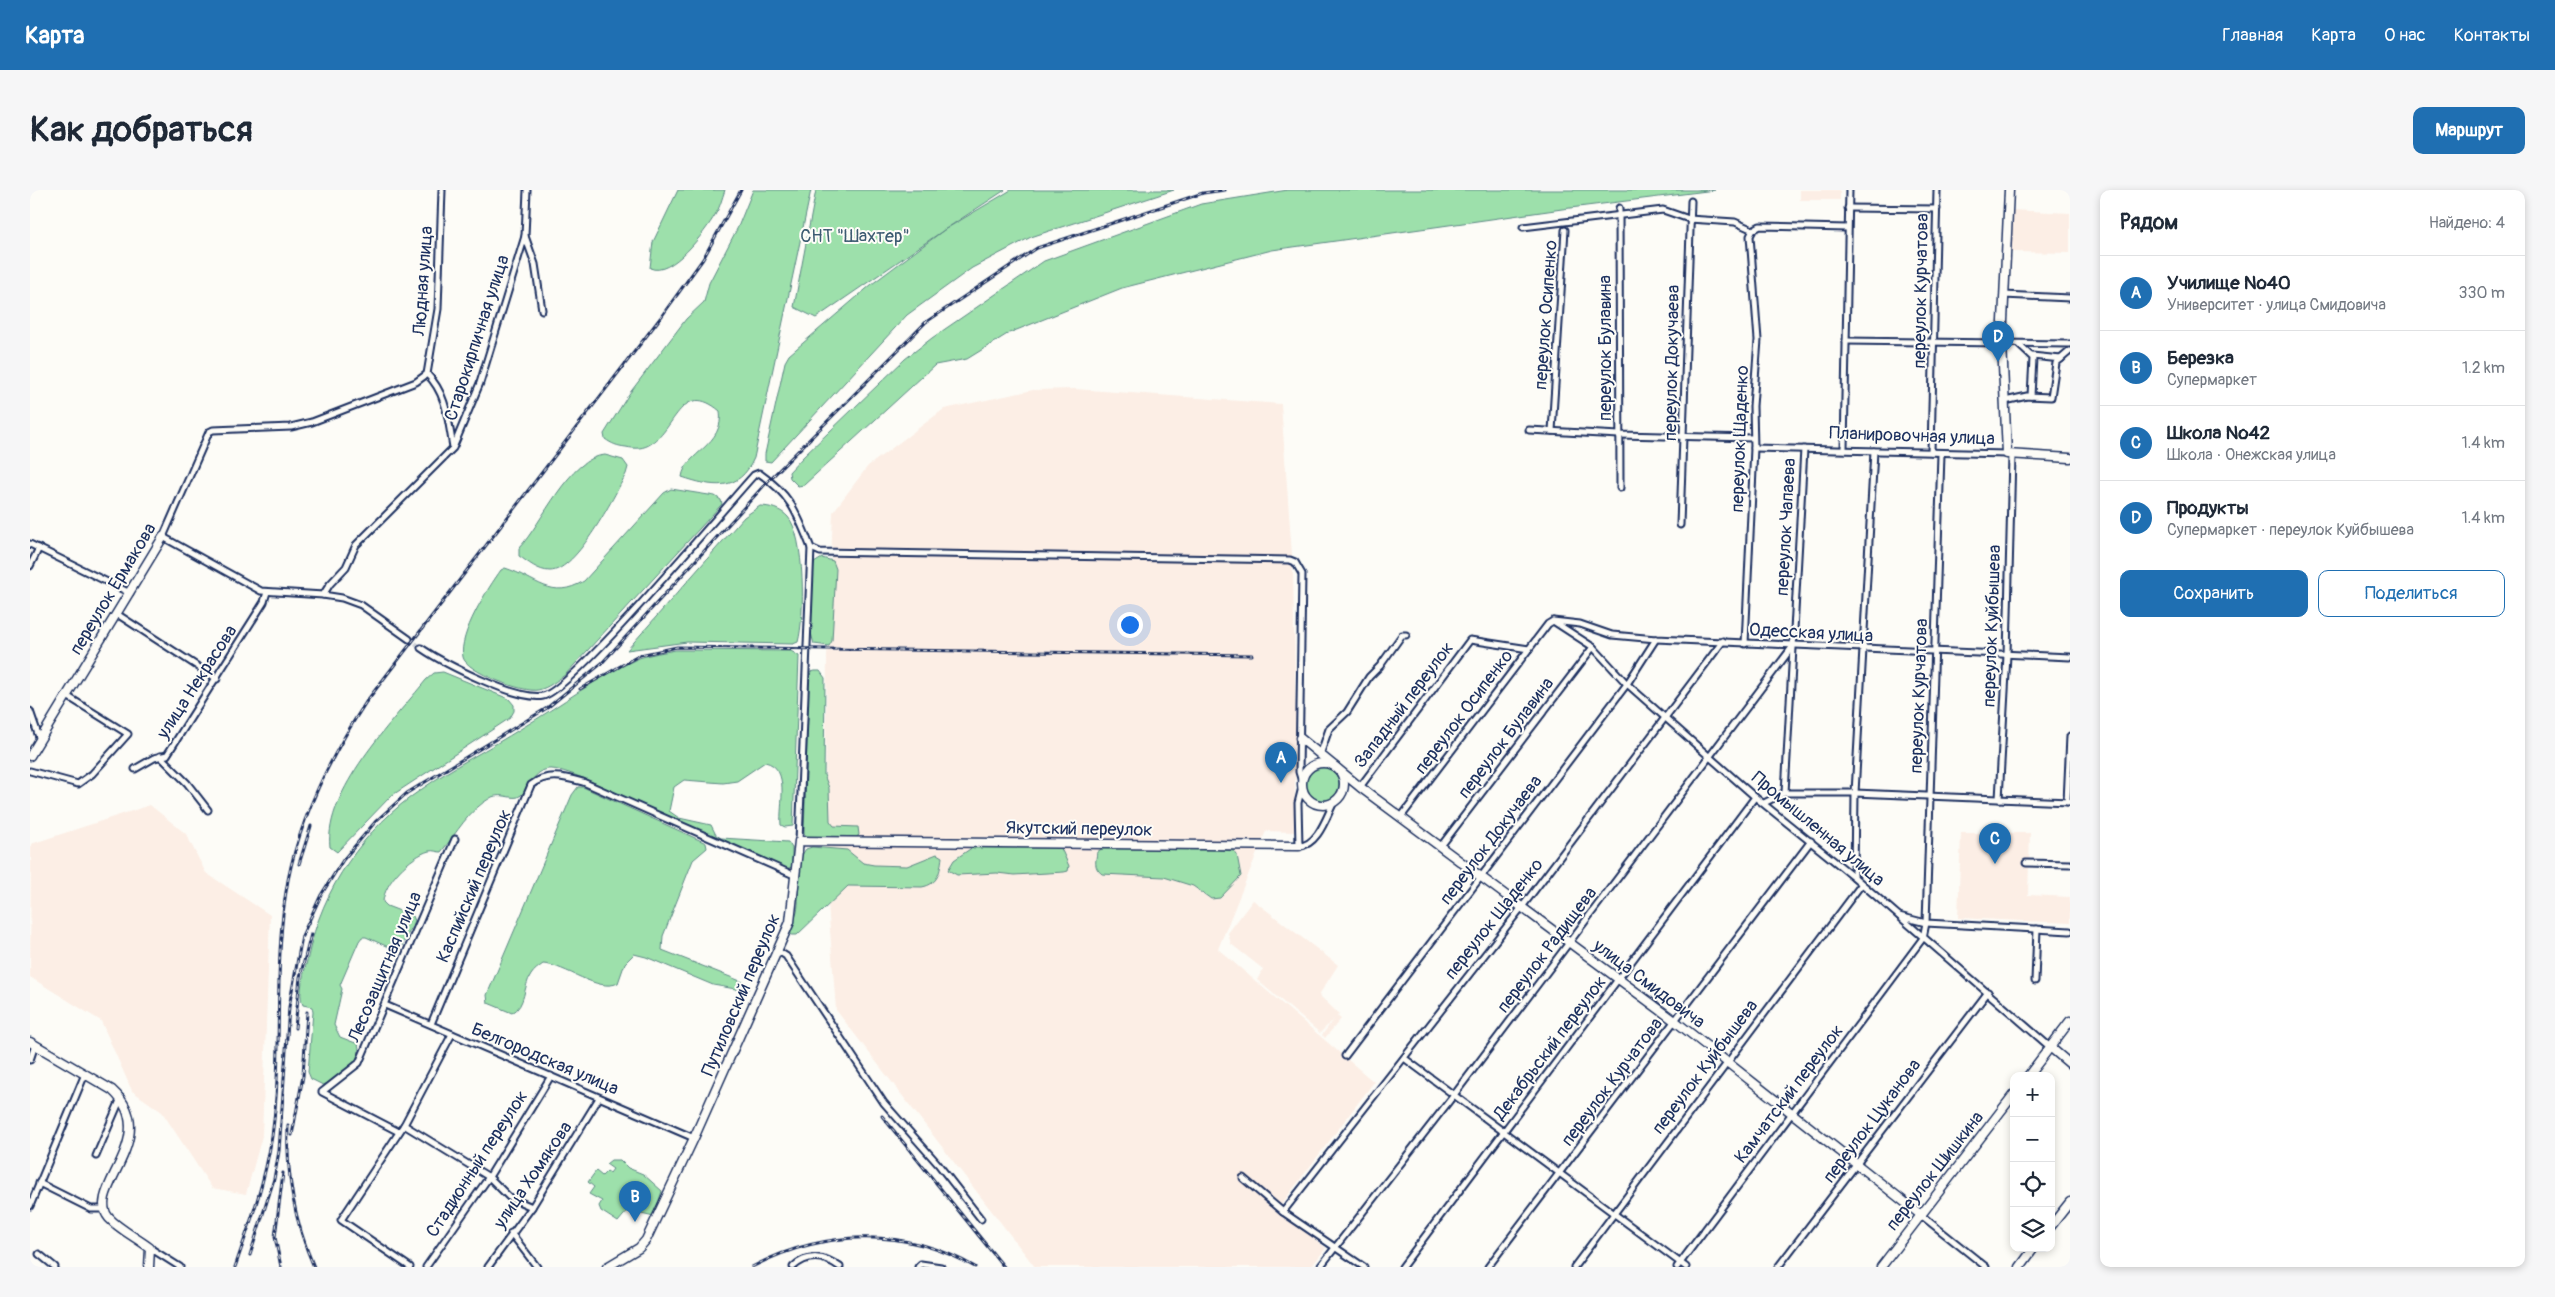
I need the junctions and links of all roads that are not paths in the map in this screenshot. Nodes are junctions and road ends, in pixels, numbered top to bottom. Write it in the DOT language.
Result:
graph roads {
  1 [pos="442,190"];
  2 [pos="527,190"];
  3 [pos="1849,190"];
  4 [pos="1937,190"];
  5 [pos="2009,190"];
  6 [pos="1691,201"];
  7 [pos="1619,208"];
  8 [pos="1848,208"];
  9 [pos="1937,209"];
  10 [pos="1619,216"];
  11 [pos="1689,219"];
  12 [pos="1523,227"];
  13 [pos="1847,228"];
  14 [pos="1565,230"];
  15 [pos="1753,230"];
  16 [pos="524,236"];
  17 [pos="2004,295"];
  18 [pos="2070,298"];
  19 [pos="542,310"];
  20 [pos="1846,341"];
  21 [pos="2002,343"];
  22 [pos="1933,344"];
  23 [pos="2018,344"];
  24 [pos="2070,344"];
  25 [pos="2070,351"];
  26 [pos="2032,356"];
  27 [pos="2060,359"];
  28 [pos="427,374"];
  29 [pos="2031,396"];
  30 [pos="2004,401"];
  31 [pos="1529,430"];
  32 [pos="1552,432"];
  33 [pos="1619,436"];
  34 [pos="1684,437"];
  35 [pos="1754,438"];
  36 [pos="453,448"];
  37 [pos="1754,448"];
  38 [pos="1804,449"];
  39 [pos="1844,449"];
  40 [pos="1874,451"];
  41 [pos="1931,452"];
  42 [pos="1941,454"];
  43 [pos="2009,454"];
  44 [pos="2070,458"];
  45 [pos="1620,488"];
  46 [pos="1680,525"];
  47 [pos="163,537"];
  48 [pos="30,544"];
  49 [pos="39,548"];
  50 [pos="811,548"];
  51 [pos="30,566"];
  52 [pos="267,592"];
  53 [pos="130,593"];
  54 [pos="323,595"];
  55 [pos="118,614"];
  56 [pos="1551,622"];
  57 [pos="1406,635"];
  58 [pos="409,639"];
  59 [pos="1656,639"];
  60 [pos="1723,642"];
  61 [pos="1745,644"];
  62 [pos="1793,646"];
  63 [pos="1593,647"];
  64 [pos="421,648"];
  65 [pos="1529,649"];
  66 [pos="1863,649"];
  67 [pos="1934,652"];
  68 [pos="2007,655"];
  69 [pos="2070,657"];
  70 [pos="217,679"];
  71 [pos="1627,684"];
  72 [pos="67,696"];
  73 [pos="30,711"];
  74 [pos="1665,718"];
  75 [pos="2070,736"];
  76 [pos="1300,738"];
  77 [pos="40,740"];
  78 [pos="1320,755"];
  79 [pos="30,756"];
  80 [pos="160,756"];
  81 [pos="1712,757"];
  82 [pos="1334,767"];
  83 [pos="134,769"];
  84 [pos="30,771"];
  85 [pos="1302,784"];
  86 [pos="1360,787"];
  87 [pos="1785,793"];
  88 [pos="1856,793"];
  89 [pos="1341,794"];
  90 [pos="1929,796"];
  91 [pos="1756,797"];
  92 [pos="1999,799"];
  93 [pos="1334,802"];
  94 [pos="2068,802"];
  95 [pos="1764,803"];
  96 [pos="208,810"];
  97 [pos="1401,817"];
  98 [pos="455,839"];
  99 [pos="800,841"];
  100 [pos="1811,842"];
  101 [pos="1299,846"];
  102 [pos="1441,846"];
  103 [pos="2026,863"];
  104 [pos="2070,864"];
  105 [pos="1480,876"];
  106 [pos="797,877"];
  107 [pos="1854,877"];
  108 [pos="1861,885"];
  109 [pos="1522,907"];
  110 [pos="1898,916"];
  111 [pos="1926,923"];
  112 [pos="2037,929"];
  113 [pos="2070,931"];
  114 [pos="1922,938"];
  115 [pos="1570,943"];
  116 [pos="778,951"];
  117 [pos="1619,980"];
  118 [pos="2035,981"];
  119 [pos="1988,992"];
  120 [pos="385,1005"];
  121 [pos="1675,1021"];
  122 [pos="2070,1021"];
  123 [pos="431,1024"];
  124 [pos="452,1034"];
  125 [pos="33,1044"];
  126 [pos="2050,1047"];
  127 [pos="1345,1056"];
  128 [pos="1404,1058"];
  129 [pos="30,1060"];
  130 [pos="1727,1062"];
  131 [pos="2070,1064"];
  132 [pos="2031,1072"];
  133 [pos="85,1074"];
  134 [pos="551,1076"];
  135 [pos="1454,1095"];
  136 [pos="121,1098"];
  137 [pos="600,1098"];
  138 [pos="2010,1099"];
  139 [pos="1792,1112"];
  140 [pos="404,1125"];
  141 [pos="399,1132"];
  142 [pos="1504,1132"];
  143 [pos="694,1138"];
  144 [pos="96,1156"];
  145 [pos="1857,1164"];
  146 [pos="1560,1174"];
  147 [pos="489,1177"];
  148 [pos="1243,1178"];
  149 [pos="39,1183"];
  150 [pos="2070,1202"];
  151 [pos="30,1206"];
  152 [pos="532,1207"];
  153 [pos="104,1209"];
  154 [pos="1284,1212"];
  155 [pos="1614,1214"];
  156 [pos="1921,1215"];
  157 [pos="980,1219"];
  158 [pos="2055,1221"];
  159 [pos="511,1233"];
  160 [pos="1335,1246"];
  161 [pos="150,1248"];
  162 [pos="2031,1252"];
  163 [pos="39,1254"];
  164 [pos="1678,1265"];
  165 [pos="55,1267"];
  166 [pos="149,1267"];
  167 [pos="180,1267"];
  168 [pos="410,1267"];
  169 [pos="426,1267"];
  170 [pos="488,1267"];
  171 [pos="537,1267"];
  172 [pos="607,1267"];
  173 [pos="793,1267"];
  174 [pos="840,1267"];
  175 [pos="918,1267"];
  176 [pos="941,1267"];
  177 [pos="1320,1267"];
  178 [pos="1364,1267"];
  179 [pos="1402,1267"];
  180 [pos="1488,1267"];
  181 [pos="1574,1267"];
  182 [pos="1686,1267"];
  183 [pos="1778,1267"];
  184 [pos="1881,1267"];
  185 [pos="1986,1267"];
  186 [pos="2020,1267"];
  1 -- 28 [label="street, Людная улица"];
  2 -- 16 [label="street, Старокирпичная улица"];
  3 -- 8 [label="street"];
  4 -- 9 [label="street, переулок Курчатова"];
  5 -- 17 [label="main road, переулок Куйбышева"];
  6 -- 11 [label="street, переулок Докучаева"];
  7 -- 10 [label="street, переулок Булавина"];
  8 -- 9 [label="street"];
  8 -- 13 [label="street"];
  9 -- 22 [label="street, переулок Курчатова"];
  10 -- 11 [label="street"];
  10 -- 12 [label="street"];
  10 -- 33 [label="street, переулок Булавина"];
  11 -- 15 [label="street"];
  11 -- 34 [label="street, переулок Докучаева"];
  13 -- 15 [label="street"];
  13 -- 20 [label="street"];
  14 -- 32 [label="street, переулок Осипенко"];
  15 -- 35 [label="street, переулок Щаденко"];
  16 -- 19 [label="street, Старокирпичная улица"];
  16 -- 36 [label="street, Старокирпичная улица"];
  17 -- 18 [label="street"];
  17 -- 21 [label="main road, переулок Куйбышева"];
  20 -- 22 [label="street"];
  20 -- 39 [label="street"];
  21 -- 22 [label="street"];
  21 -- 23 [label="street"];
  21 -- 30 [label="main road, переулок Куйбышева"];
  22 -- 41 [label="street, переулок Курчатова"];
  23 -- 24 [label="street"];
  23 -- 26 [label="street"];
  25 -- 27 [label="street"];
  26 -- 27 [label="street"];
  26 -- 29 [label="street"];
  27 -- 29 [label="street"];
  28 -- 36 [label="street"];
  28 -- 47 [label="street, переулок Ермакова"];
  29 -- 30 [label="street"];
  30 -- 43 [label="main road, переулок Куйбышева"];
  31 -- 32 [label="street"];
  32 -- 33 [label="street"];
  33 -- 34 [label="street"];
  33 -- 45 [label="street, переулок Булавина"];
  34 -- 35 [label="street"];
  34 -- 46 [label="street, переулок Докучаева"];
  35 -- 37 [label="street, переулок Щаденко"];
  36 -- 54 [label="street"];
  37 -- 38 [label="street, Планировочная улица"];
  37 -- 61 [label="street, переулок Щаденко"];
  38 -- 39 [label="street, Планировочная улица"];
  38 -- 62 [label="street, переулок Чапаева"];
  39 -- 40 [label="street, Планировочная улица"];
  40 -- 41 [label="street, Планировочная улица"];
  40 -- 66 [label="street"];
  41 -- 42 [label="street, Планировочная улица"];
  42 -- 43 [label="street, Планировочная улица"];
  42 -- 67 [label="street, переулок Курчатова"];
  43 -- 44 [label="main road, Планировочная улица"];
  43 -- 68 [label="street, переулок Куйбышева"];
  47 -- 52 [label="street"];
  47 -- 53 [label="main road, переулок Ермакова"];
  48 -- 49 [label="street"];
  49 -- 51 [label="street"];
  49 -- 53 [label="street"];
  50 -- 64 [label="street"];
  50 -- 76 [label="street"];
  50 -- 99 [label="street, Путиловский переулок"];
  52 -- 54 [label="street"];
  52 -- 70 [label="street, улица Некрасова"];
  53 -- 55 [label="main road, переулок Ермакова"];
  54 -- 58 [label="street"];
  55 -- 70 [label="street"];
  55 -- 72 [label="main road, переулок Ермакова"];
  56 -- 59 [label="street, Одесская улица"];
  56 -- 63 [label="street, Промышленная улица"];
  56 -- 65 [label="street, переулок Осипенко"];
  57 -- 78 [label="street"];
  59 -- 60 [label="street, Одесская улица"];
  59 -- 71 [label="street, переулок Докучаева"];
  60 -- 61 [label="street, Одесская улица"];
  60 -- 74 [label="street, переулок Щаденко"];
  61 -- 62 [label="street, Одесская улица"];
  62 -- 66 [label="street, Одесская улица"];
  62 -- 81 [label="street, переулок Радищева"];
  62 -- 87 [label="street, переулок Чапаева"];
  63 -- 71 [label="street, Промышленная улица"];
  63 -- 102 [label="street, переулок Булавина"];
  65 -- 86 [label="street, Западный переулок"];
  65 -- 97 [label="street, переулок Осипенко"];
  66 -- 67 [label="street, Одесская улица"];
  66 -- 88 [label="street"];
  67 -- 68 [label="street, Одесская улица"];
  67 -- 90 [label="street, переулок Курчатова"];
  68 -- 69 [label="street, Одесская улица"];
  68 -- 92 [label="street, переулок Куйбышева"];
  70 -- 80 [label="street, улица Некрасова"];
  71 -- 74 [label="street, Промышленная улица"];
  71 -- 105 [label="street, переулок Докучаева"];
  72 -- 77 [label="main road, переулок Ермакова"];
  72 -- 84 [label="street"];
  73 -- 77 [label="street"];
  74 -- 81 [label="street, Промышленная улица"];
  74 -- 109 [label="street, переулок Щаденко"];
  75 -- 94 [label="street"];
  76 -- 78 [label="main road, улица Смидовича"];
  76 -- 85 [label="street"];
  77 -- 79 [label="main road, переулок Ермакова"];
  78 -- 82 [label="main road, улица Смидовича"];
  80 -- 83 [label="street, улица Некрасова"];
  80 -- 96 [label="street"];
  81 -- 91 [label="street, Промышленная улица"];
  81 -- 115 [label="street, переулок Радищева"];
  82 -- 85 [label="main road"];
  82 -- 86 [label="main road, улица Смидовича"];
  82 -- 89 [label="main road"];
  85 -- 93 [label="main road"];
  85 -- 101 [label="street"];
  86 -- 89 [label="main road"];
  86 -- 97 [label="main road, улица Смидовича"];
  87 -- 88 [label="street"];
  87 -- 95 [label="street"];
  88 -- 90 [label="street"];
  88 -- 107 [label="street"];
  89 -- 93 [label="main road"];
  90 -- 92 [label="street"];
  90 -- 111 [label="street, переулок Курчатова"];
  91 -- 95 [label="street, Промышленная улица"];
  91 -- 117 [label="street, Декабрьский переулок"];
  92 -- 94 [label="street"];
  93 -- 101 [label="street"];
  95 -- 100 [label="street, Промышленная улица"];
  97 -- 102 [label="main road, улица Смидовича"];
  98 -- 120 [label="street, Лесозащитная улица"];
  99 -- 101 [label="main road, Якутский переулок"];
  99 -- 106 [label="main road, Путиловский переулок"];
  100 -- 107 [label="street, Промышленная улица"];
  100 -- 121 [label="street, переулок Курчатова"];
  102 -- 105 [label="main road, улица Смидовича"];
  103 -- 104 [label="street"];
  105 -- 109 [label="main road, улица Смидовича"];
  105 -- 127 [label="street, переулок Докучаева"];
  106 -- 116 [label="main road, Путиловский переулок"];
  106 -- 123 [label="street, Каспийский переулок"];
  107 -- 108 [label="street, Промышленная улица"];
  108 -- 110 [label="street, Промышленная улица"];
  108 -- 130 [label="street, переулок Куйбышева"];
  109 -- 115 [label="main road, улица Смидовича"];
  109 -- 128 [label="street, переулок Щаденко"];
  110 -- 111 [label="street"];
  110 -- 114 [label="street, Промышленная улица"];
  111 -- 112 [label="street"];
  111 -- 114 [label="street, переулок Курчатова"];
  112 -- 113 [label="street"];
  112 -- 118 [label="street"];
  114 -- 119 [label="street, Промышленная улица"];
  114 -- 139 [label="street, Камчатский переулок"];
  115 -- 117 [label="main road, улица Смидовича"];
  115 -- 135 [label="street, переулок Радищева"];
  116 -- 143 [label="main road, Путиловский переулок"];
  116 -- 157 [label="street"];
  117 -- 121 [label="main road, улица Смидовича"];
  117 -- 142 [label="street, Декабрьский переулок"];
  119 -- 126 [label="street, Промышленная улица"];
  119 -- 145 [label="street, переулок Цуканова"];
  120 -- 123 [label="street, Белгородская улица"];
  120 -- 141 [label="street, Лесозащитная улица"];
  121 -- 130 [label="main road, улица Смидовича"];
  121 -- 146 [label="street, переулок Курчатова"];
  122 -- 126 [label="main road"];
  123 -- 124 [label="street, Белгородская улица"];
  124 -- 134 [label="street, Белгородская улица"];
  124 -- 140 [label="street"];
  125 -- 129 [label="street"];
  125 -- 133 [label="main road"];
  126 -- 131 [label="main road, Промышленная улица"];
  126 -- 132 [label="main road"];
  128 -- 135 [label="street"];
  128 -- 154 [label="street, переулок Щаденко"];
  130 -- 139 [label="main road, улица Смидовича"];
  130 -- 155 [label="street, переулок Куйбышева"];
  133 -- 136 [label="main road"];
  133 -- 149 [label="street"];
  134 -- 137 [label="street, Белгородская улица"];
  134 -- 147 [label="street, Стадионный переулок"];
  135 -- 142 [label="street"];
  135 -- 160 [label="street, переулок Радищева"];
  136 -- 144 [label="street"];
  136 -- 153 [label="main road"];
  137 -- 143 [label="street, Белгородская улица"];
  137 -- 152 [label="street, улица Хомякова"];
  138 -- 156 [label="main road, переулок Шишкина"];
  139 -- 145 [label="main road, улица Смидовича"];
  139 -- 164 [label="street, Камчатский переулок"];
  140 -- 141 [label="street"];
  140 -- 147 [label="street"];
  141 -- 168 [label="street"];
  142 -- 146 [label="street"];
  142 -- 179 [label="street, Декабрьский переулок"];
  143 -- 172 [label="main road, Путиловский переулок"];
  145 -- 156 [label="main road, улица Смидовича"];
  145 -- 183 [label="street, переулок Цуканова"];
  146 -- 155 [label="street"];
  146 -- 180 [label="street, переулок Курчатова"];
  147 -- 152 [label="street"];
  147 -- 169 [label="street, Стадионный переулок"];
  148 -- 154 [label="street"];
  149 -- 151 [label="street"];
  149 -- 153 [label="street"];
  150 -- 158 [label="main road"];
  152 -- 159 [label="street, улица Хомякова"];
  153 -- 161 [label="main road"];
  154 -- 160 [label="street"];
  155 -- 164 [label="street"];
  155 -- 181 [label="street, переулок Куйбышева"];
  156 -- 184 [label="main road, переулок Шишкина"];
  156 -- 185 [label="street, улица Смидовича"];
  159 -- 170 [label="street, улица Хомякова"];
  159 -- 171 [label="street"];
  160 -- 177 [label="street, переулок Радищева"];
  160 -- 178 [label="street"];
  161 -- 166 [label="main road"];
  161 -- 167 [label="street"];
  162 -- 186 [label="main road"];
  163 -- 165 [label="street"];
  164 -- 182 [label="street"];
  173 -- 174 [label="street"];
  175 -- 176 [label="street"];
}
